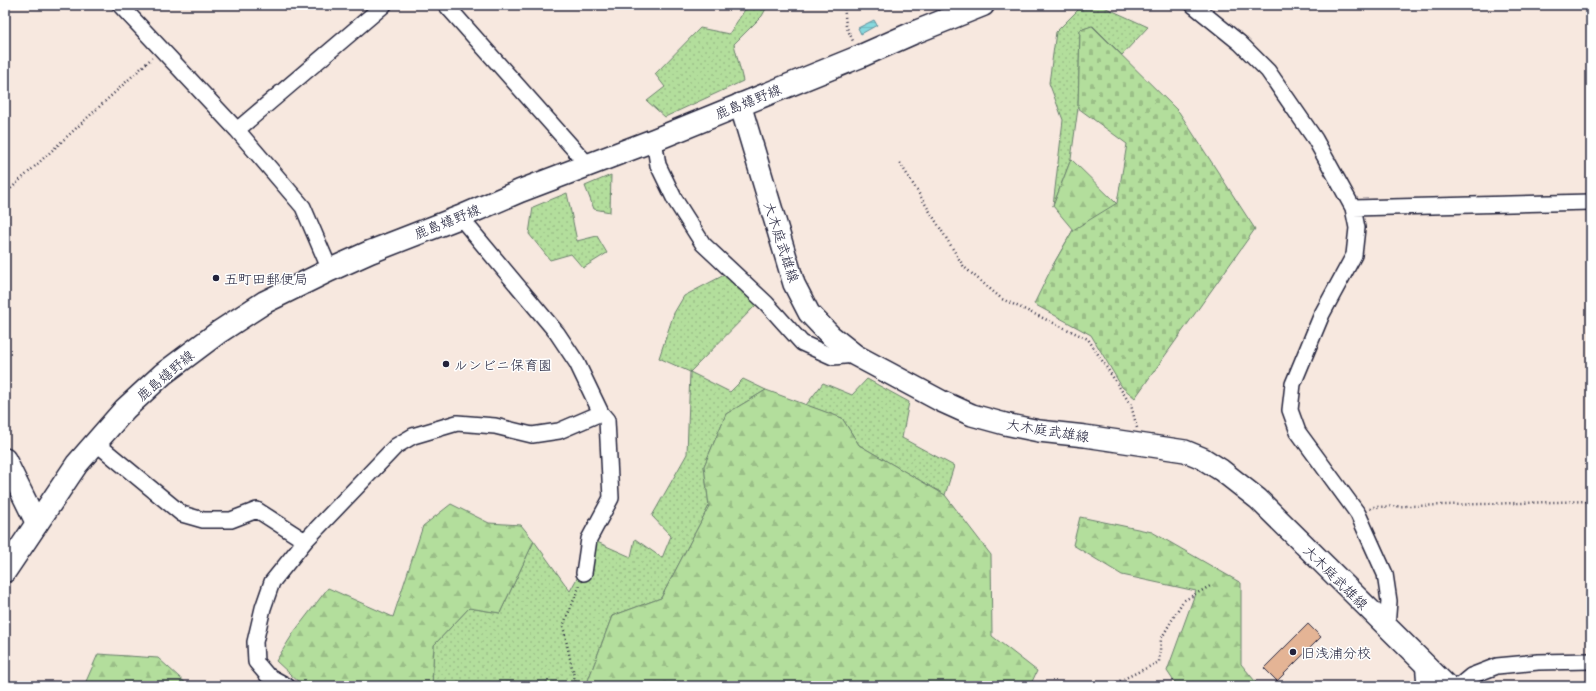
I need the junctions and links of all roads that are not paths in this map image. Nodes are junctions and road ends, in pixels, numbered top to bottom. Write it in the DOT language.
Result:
graph roads {
  1 [pos="120,5"];
  2 [pos="384,5"];
  3 [pos="446,5"];
  4 [pos="983,5"];
  5 [pos="1193,5"];
  6 [pos="740,104"];
  7 [pos="237,130"];
  8 [pos="654,140"];
  9 [pos="588,165"];
  10 [pos="1591,202"];
  11 [pos="1353,208"];
  12 [pos="460,217"];
  13 [pos="330,270"];
  14 [pos="855,355"];
  15 [pos="601,413"];
  16 [pos="96,443"];
  17 [pos="5,459"];
  18 [pos="37,524"];
  19 [pos="305,541"];
  20 [pos="5,571"];
  21 [pos="584,573"];
  22 [pos="1386,627"];
  23 [pos="1423,661"];
  24 [pos="1591,661"];
  25 [pos="287,686"];
  26 [pos="1425,686"];
  27 [pos="1448,686"];
  28 [pos="1459,686"];
  1 -- 7 [label="street"];
  2 -- 7 [label="street"];
  3 -- 9 [label="street"];
  4 -- 6 [label="main road, 鹿島嬉野線"];
  5 -- 11 [label="street"];
  6 -- 8 [label="main road, 鹿島嬉野線"];
  6 -- 14 [label="main road, 大木庭武雄線"];
  7 -- 13 [label="street"];
  8 -- 9 [label="main road, 鹿島嬉野線"];
  8 -- 14 [label="street"];
  9 -- 12 [label="main road, 鹿島嬉野線"];
  10 -- 11 [label="street"];
  11 -- 22 [label="street"];
  12 -- 13 [label="main road, 鹿島嬉野線"];
  12 -- 15 [label="street"];
  13 -- 16 [label="main road, 鹿島嬉野線"];
  14 -- 22 [label="main road, 大木庭武雄線"];
  15 -- 19 [label="street"];
  15 -- 21 [label="street"];
  16 -- 18 [label="main road, 鹿島嬉野線"];
  16 -- 19 [label="street"];
  17 -- 18 [label="main road"];
  18 -- 20 [label="main road, 鹿島嬉野線"];
  19 -- 25 [label="street"];
  22 -- 23 [label="main road, 大木庭武雄線"];
  23 -- 26 [label="street"];
  23 -- 27 [label="main road, 大木庭武雄線"];
  24 -- 28 [label="street"];
}
